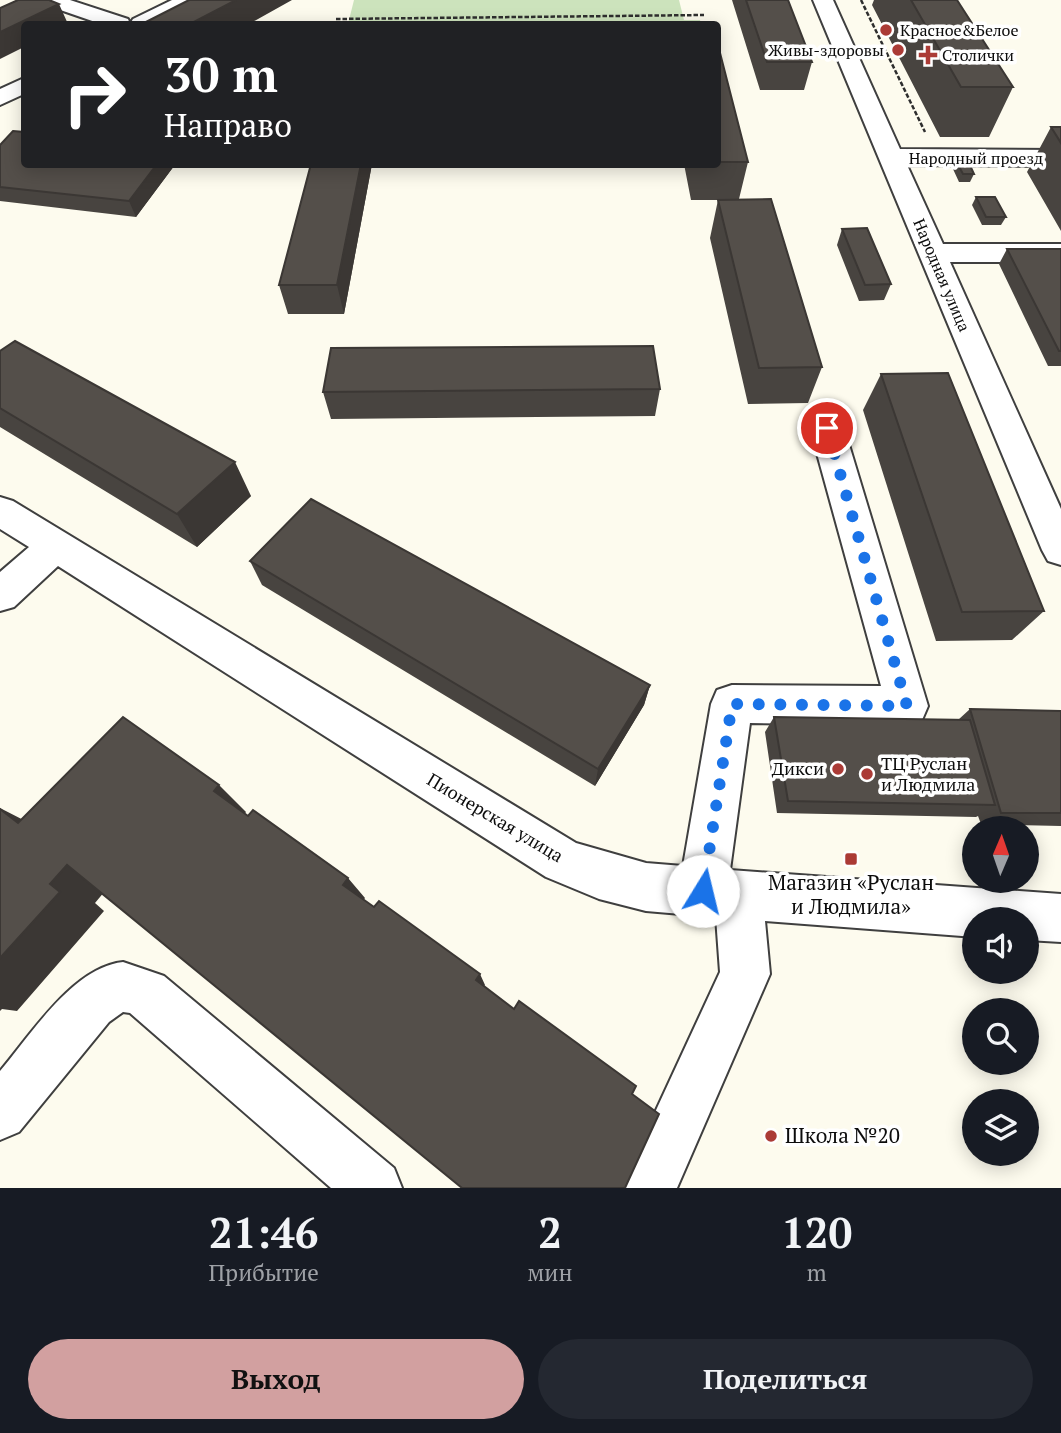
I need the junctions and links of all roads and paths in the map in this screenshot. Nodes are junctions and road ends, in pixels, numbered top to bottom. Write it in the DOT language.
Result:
graph roads {
  1 [pos="50,0"];
  2 [pos="188,0"];
  3 [pos="823,0"];
  4 [pos="861,0"];
  5 [pos="705,15"];
  6 [pos="336,19"];
  7 [pos="111,21"];
  8 [pos="147,21"];
  9 [pos="21,87"];
  10 [pos="0,98"];
  11 [pos="891,157"];
  12 [pos="937,157"];
  13 [pos="1061,158"];
  14 [pos="932,253"];
  15 [pos="1061,253"];
  16 [pos="827,428"];
  17 [pos="0,511"];
  18 [pos="56,546"];
  19 [pos="1061,550"];
  20 [pos="0,595"];
  21 [pos="720,893"];
  22 [pos="1061,918"];
  23 [pos="0,1113"];
  24 [pos="374,1188"];
  25 [pos="648,1188"];
  1 -- 7 [label="street"];
  2 -- 8 [label="street"];
  3 -- 11 [label="street, Народная улица"];
  4 -- 12 [label="path"];
  5 -- 6 [label="path"];
  9 -- 10 [label="street"];
  11 -- 12 [label="street, Народный проезд"];
  11 -- 14 [label="street, Народная улица"];
  12 -- 13 [label="street, Народный проезд"];
  14 -- 15 [label="street"];
  14 -- 19 [label="street, Народная улица"];
  16 -- 21 [label="street"];
  17 -- 18 [label="street, Пионерская улица"];
  18 -- 20 [label="street"];
  18 -- 21 [label="street, Пионерская улица"];
  21 -- 22 [label="street, Пионерская улица"];
  21 -- 25 [label="street"];
  23 -- 24 [label="street"];
}
